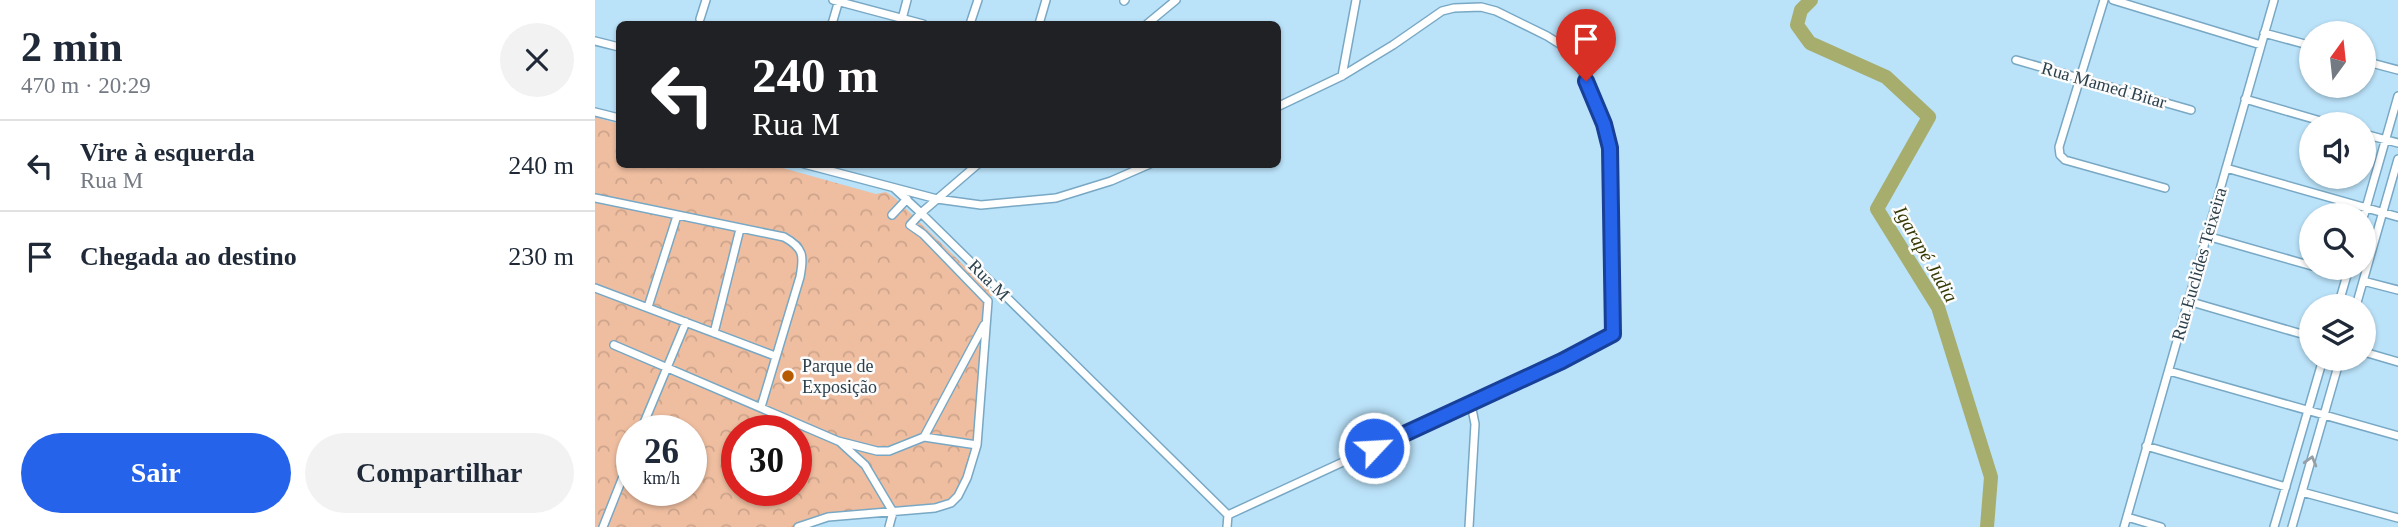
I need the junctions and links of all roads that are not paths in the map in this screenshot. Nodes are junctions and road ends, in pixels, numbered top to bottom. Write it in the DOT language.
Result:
graph roads {
  1 [pos="706,0"];
  2 [pos="907,0"];
  3 [pos="978,0"];
  4 [pos="1046,0"];
  5 [pos="1177,0"];
  6 [pos="1356,0"];
  7 [pos="2104,0"];
  8 [pos="2113,0"];
  9 [pos="2274,0"];
  10 [pos="836,1"];
  11 [pos="701,19"];
  12 [pos="902,19"];
  13 [pos="833,21"];
  14 [pos="910,21"];
  15 [pos="971,21"];
  16 [pos="1040,21"];
  17 [pos="1151,21"];
  18 [pos="2264,33"];
  19 [pos="595,41"];
  20 [pos="2299,42"];
  21 [pos="2261,45"];
  22 [pos="616,46"];
  23 [pos="2016,60"];
  24 [pos="2377,64"];
  25 [pos="2398,70"];
  26 [pos="1342,76"];
  27 [pos="2081,78"];
  28 [pos="2398,96"];
  29 [pos="2245,99"];
  30 [pos="1281,105"];
  31 [pos="2191,110"];
  32 [pos="595,112"];
  33 [pos="2299,115"];
  34 [pos="616,117"];
  35 [pos="2376,137"];
  36 [pos="2385,140"];
  37 [pos="2398,143"];
  38 [pos="2398,159"];
  39 [pos="2226,167"];
  40 [pos="819,168"];
  41 [pos="973,168"];
  42 [pos="1141,168"];
  43 [pos="894,188"];
  44 [pos="2165,188"];
  45 [pos="595,198"];
  46 [pos="907,199"];
  47 [pos="937,199"];
  48 [pos="2337,203"];
  49 [pos="2368,203"];
  50 [pos="921,213"];
  51 [pos="2376,213"];
  52 [pos="2383,213"];
  53 [pos="892,215"];
  54 [pos="677,216"];
  55 [pos="2398,217"];
  56 [pos="740,229"];
  57 [pos="2207,236"];
  58 [pos="2299,262"];
  59 [pos="2363,281"];
  60 [pos="595,288"];
  61 [pos="2398,290"];
  62 [pos="2359,294"];
  63 [pos="2189,301"];
  64 [pos="647,307"];
  65 [pos="985,321"];
  66 [pos="686,322"];
  67 [pos="714,333"];
  68 [pos="2299,333"];
  69 [pos="614,345"];
  70 [pos="775,356"];
  71 [pos="2376,356"];
  72 [pos="2398,362"];
  73 [pos="667,368"];
  74 [pos="2169,371"];
  75 [pos="2320,371"];
  76 [pos="2337,371"];
  77 [pos="1471,404"];
  78 [pos="761,407"];
  79 [pos="2308,411"];
  80 [pos="647,415"];
  81 [pos="2324,415"];
  82 [pos="2398,436"];
  83 [pos="924,437"];
  84 [pos="838,441"];
  85 [pos="977,445"];
  86 [pos="2146,446"];
  87 [pos="2286,487"];
  88 [pos="2302,492"];
  89 [pos="616,494"];
  90 [pos="893,512"];
  91 [pos="1228,516"];
  92 [pos="2127,517"];
  93 [pos="2398,518"];
  94 [pos="603,527"];
  95 [pos="799,527"];
  96 [pos="889,527"];
  97 [pos="1227,527"];
  98 [pos="1469,527"];
  99 [pos="2124,527"];
  100 [pos="2161,527"];
  101 [pos="2274,527"];
  102 [pos="2292,527"];
  1 -- 11 [label="street"];
  2 -- 12 [label="street"];
  3 -- 15 [label="street"];
  4 -- 16 [label="street"];
  5 -- 17 [label="street"];
  6 -- 26 [label="street"];
  7 -- 27 [label="street"];
  8 -- 21 [label="street"];
  9 -- 18 [label="street, Rua Euclides Teixeira"];
  10 -- 12 [label="street"];
  10 -- 13 [label="street"];
  12 -- 14 [label="street"];
  18 -- 20 [label="street"];
  18 -- 21 [label="street, Rua Euclides Teixeira"];
  19 -- 22 [label="street"];
  21 -- 29 [label="street, Rua Euclides Teixeira"];
  23 -- 27 [label="street, Rua Mamed Bitar"];
  24 -- 25 [label="street"];
  26 -- 30 [label="street"];
  26 -- 77 [label="street"];
  27 -- 31 [label="street, Rua Mamed Bitar"];
  27 -- 44 [label="street"];
  28 -- 36 [label="street"];
  29 -- 33 [label="street"];
  29 -- 39 [label="street, Rua Euclides Teixeira"];
  32 -- 34 [label="street"];
  35 -- 36 [label="street"];
  36 -- 37 [label="street"];
  36 -- 49 [label="street"];
  38 -- 52 [label="street"];
  39 -- 48 [label="street"];
  39 -- 57 [label="street, Rua Euclides Teixeira"];
  40 -- 43 [label="street"];
  41 -- 47 [label="street"];
  42 -- 47 [label="street"];
  43 -- 46 [label="street"];
  43 -- 47 [label="street"];
  45 -- 54 [label="street"];
  46 -- 50 [label="street, Rua M"];
  46 -- 53 [label="street"];
  47 -- 50 [label="street"];
  50 -- 65 [label="street"];
  50 -- 91 [label="street, Rua M"];
  51 -- 52 [label="street"];
  52 -- 55 [label="street"];
  52 -- 59 [label="street"];
  54 -- 56 [label="street"];
  54 -- 64 [label="street"];
  56 -- 67 [label="street"];
  56 -- 70 [label="street"];
  57 -- 58 [label="street"];
  57 -- 63 [label="street, Rua Euclides Teixeira"];
  59 -- 61 [label="street"];
  59 -- 62 [label="street"];
  60 -- 64 [label="street"];
  63 -- 68 [label="street"];
  63 -- 74 [label="street, Rua Euclides Teixeira"];
  64 -- 66 [label="street"];
  65 -- 83 [label="street"];
  65 -- 85 [label="street"];
  66 -- 67 [label="street"];
  66 -- 73 [label="street"];
  67 -- 70 [label="street"];
  69 -- 73 [label="street"];
  70 -- 78 [label="street"];
  71 -- 72 [label="street"];
  73 -- 78 [label="street"];
  73 -- 80 [label="street"];
  74 -- 79 [label="street"];
  74 -- 86 [label="street, Rua Euclides Teixeira"];
  75 -- 79 [label="street"];
  76 -- 81 [label="street"];
  77 -- 91 [label="street"];
  77 -- 98 [label="street"];
  78 -- 84 [label="street"];
  79 -- 81 [label="street"];
  79 -- 87 [label="street"];
  81 -- 82 [label="street"];
  88 -- 81 [label="street, one-way"];
  83 -- 84 [label="street"];
  83 -- 85 [label="street"];
  84 -- 90 [label="street"];
  85 -- 90 [label="street"];
  86 -- 87 [label="street"];
  86 -- 92 [label="street, Rua Euclides Teixeira"];
  87 -- 101 [label="street"];
  88 -- 93 [label="street"];
  88 -- 102 [label="street"];
  89 -- 94 [label="street"];
  90 -- 95 [label="street"];
  90 -- 96 [label="street"];
  91 -- 97 [label="street"];
  92 -- 99 [label="street, Rua Euclides Teixeira"];
  92 -- 100 [label="street"];
}
